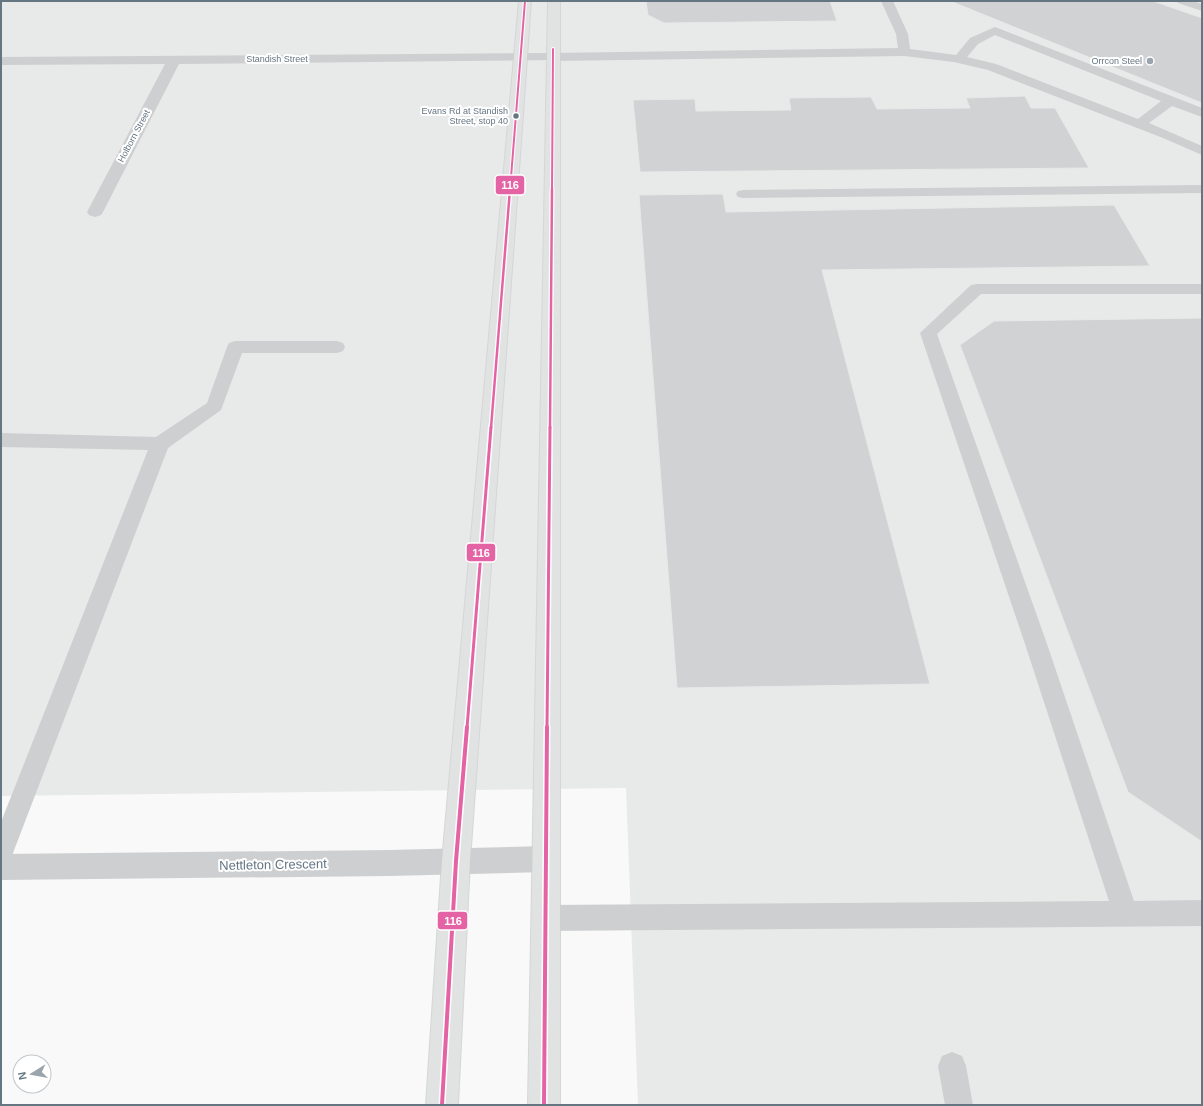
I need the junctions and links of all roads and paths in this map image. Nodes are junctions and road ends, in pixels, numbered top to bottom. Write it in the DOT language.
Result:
graph roads {
  1 [pos="525,1"];
  2 [pos="554,1"];
  3 [pos="888,1"];
  4 [pos="1182,1"];
  5 [pos="1202,8"];
  6 [pos="904,52"];
  7 [pos="522,57"];
  8 [pos="553,57"];
  9 [pos="959,59"];
  10 [pos="174,60"];
  11 [pos="1,61"];
  12 [pos="1170,101"];
  13 [pos="1202,113"];
  14 [pos="1140,124"];
  15 [pos="1202,151"];
  16 [pos="1202,189"];
  17 [pos="743,194"];
  18 [pos="95,212"];
  19 [pos="1202,289"];
  20 [pos="337,347"];
  21 [pos="1,440"];
  22 [pos="160,444"];
  23 [pos="1,853"];
  24 [pos="545,859"];
  25 [pos="456,861"];
  26 [pos="1,867"];
  27 [pos="1202,913"];
  28 [pos="1126,914"];
  29 [pos="544,918"];
  30 [pos="952,1066"];
  31 [pos="442,1105"];
  32 [pos="544,1105"];
  33 [pos="959,1105"];
  1 -- 7 [label="main road"];
  2 -- 8 [label="main road"];
  3 -- 6 [label="lane"];
  4 -- 5 [label="lane"];
  6 -- 8 [label="lane"];
  6 -- 9 [label="lane"];
  7 -- 8 [label="street, Standish Street"];
  7 -- 10 [label="street, Standish Street"];
  7 -- 25 [label="main road"];
  8 -- 24 [label="main road"];
  9 -- 12 [label="lane"];
  9 -- 14 [label="lane"];
  10 -- 11 [label="street, Standish Street"];
  10 -- 18 [label="street, Holborn Street"];
  12 -- 13 [label="lane"];
  12 -- 14 [label="lane"];
  14 -- 15 [label="lane"];
  16 -- 17 [label="lane"];
  19 -- 28 [label="lane"];
  20 -- 22 [label="lane"];
  21 -- 22 [label="lane"];
  22 -- 23 [label="lane"];
  24 -- 25 [label="street, Nettleton Crescent"];
  24 -- 29 [label="main road"];
  25 -- 26 [label="street, Nettleton Crescent"];
  25 -- 31 [label="main road"];
  27 -- 28 [label="lane"];
  28 -- 29 [label="lane"];
  29 -- 32 [label="main road"];
  30 -- 33 [label="lane"];
}
